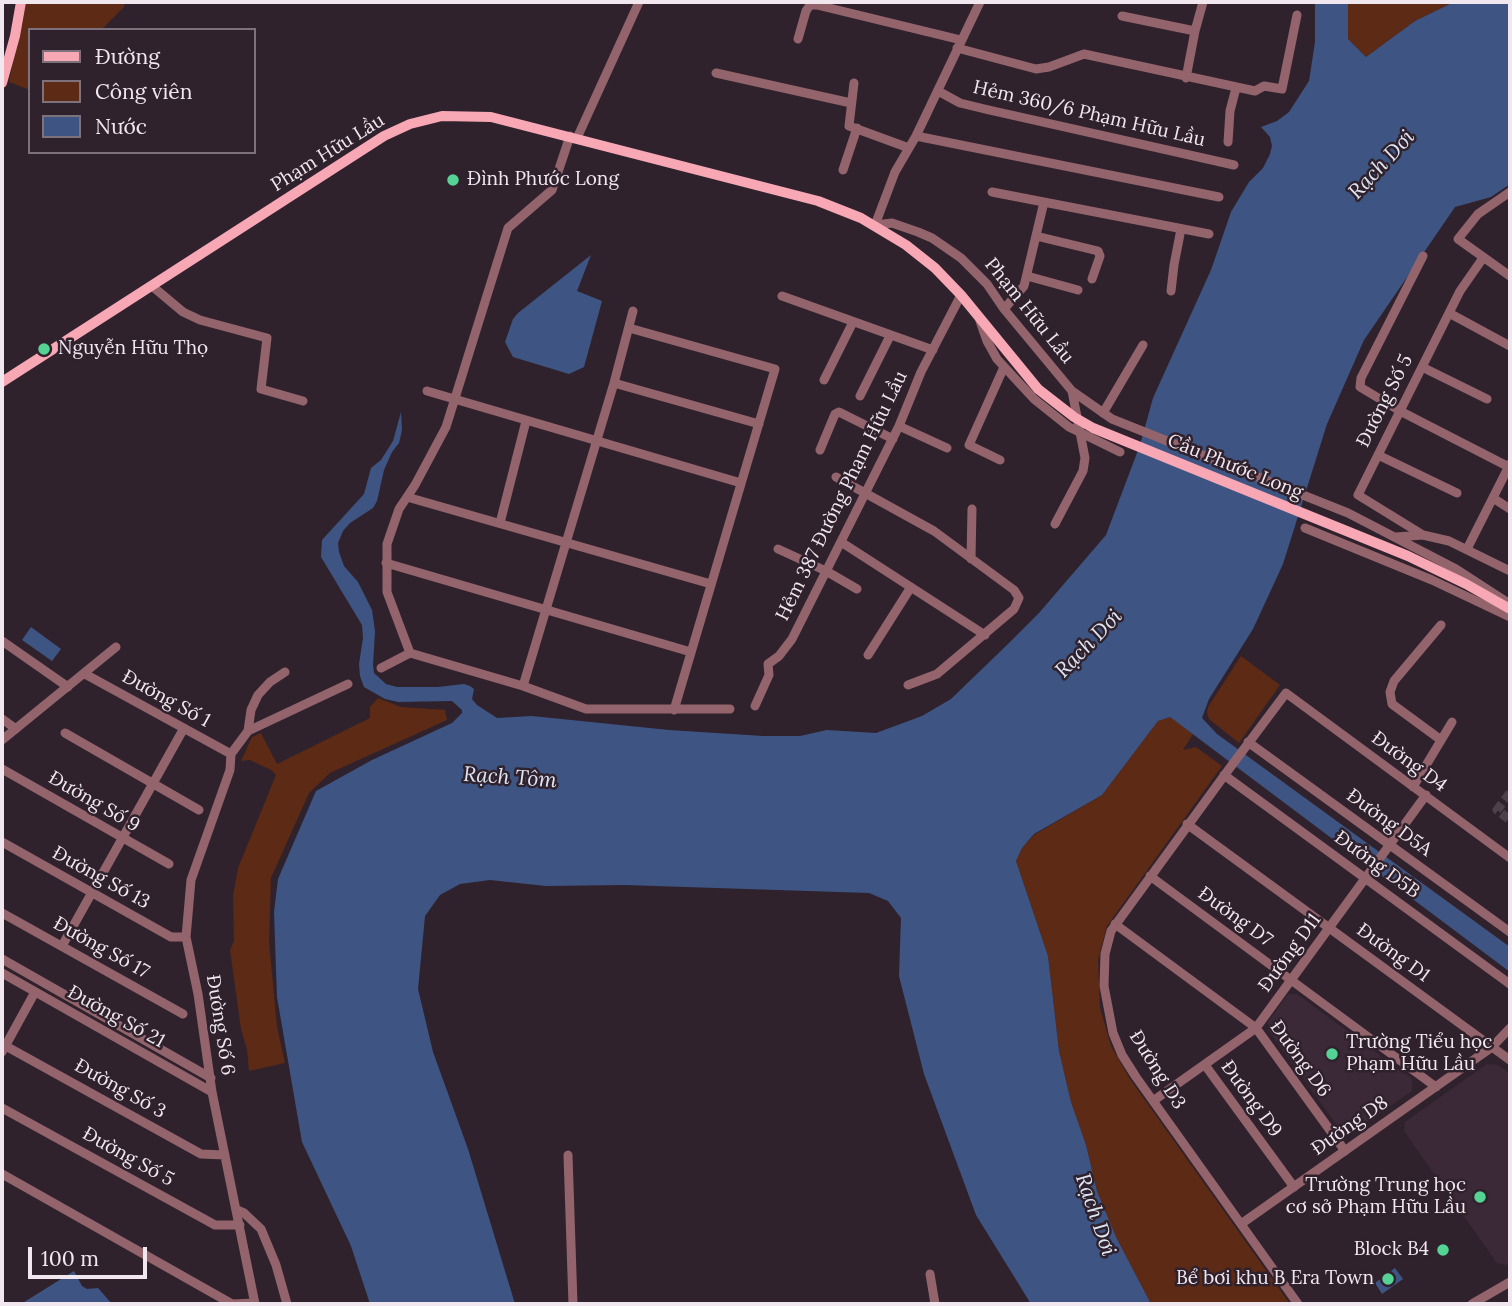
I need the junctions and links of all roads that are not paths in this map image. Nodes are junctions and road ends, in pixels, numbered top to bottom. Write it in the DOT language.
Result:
graph roads {
  1 [pos="21,2"];
  2 [pos="639,2"];
  3 [pos="980,2"];
  4 [pos="1203,2"];
  5 [pos="1297,15"];
  6 [pos="1122,16"];
  7 [pos="1195,31"];
  8 [pos="798,39"];
  9 [pos="959,44"];
  10 [pos="716,73"];
  11 [pos="1186,78"];
  12 [pos="2,83"];
  13 [pos="854,83"];
  14 [pos="1236,88"];
  15 [pos="938,91"];
  16 [pos="851,103"];
  17 [pos="857,128"];
  18 [pos="916,136"];
  19 [pos="573,137"];
  20 [pos="1227,142"];
  21 [pos="909,148"];
  22 [pos="1234,165"];
  23 [pos="843,170"];
  24 [pos="992,192"];
  25 [pos="1510,192"];
  26 [pos="1219,197"];
  27 [pos="1044,202"];
  28 [pos="874,225"];
  29 [pos="1181,229"];
  30 [pos="1209,234"];
  31 [pos="1036,236"];
  32 [pos="1423,256"];
  33 [pos="1483,258"];
  34 [pos="1510,275"];
  35 [pos="1027,276"];
  36 [pos="1092,279"];
  37 [pos="152,286"];
  38 [pos="1077,290"];
  39 [pos="1171,291"];
  40 [pos="961,295"];
  41 [pos="782,296"];
  42 [pos="1004,309"];
  43 [pos="633,312"];
  44 [pos="1449,313"];
  45 [pos="980,318"];
  46 [pos="853,322"];
  47 [pos="629,328"];
  48 [pos="890,336"];
  49 [pos="1143,345"];
  50 [pos="1510,346"];
  51 [pos="933,350"];
  52 [pos="1004,367"];
  53 [pos="1422,368"];
  54 [pos="824,380"];
  55 [pos="1030,380"];
  56 [pos="2,382"];
  57 [pos="614,383"];
  58 [pos="427,391"];
  59 [pos="1072,391"];
  60 [pos="860,396"];
  61 [pos="1487,399"];
  62 [pos="303,401"];
  63 [pos="455,401"];
  64 [pos="1400,411"];
  65 [pos="1103,413"];
  66 [pos="1112,419"];
  67 [pos="526,421"];
  68 [pos="759,424"];
  69 [pos="900,426"];
  70 [pos="1081,433"];
  71 [pos="893,439"];
  72 [pos="595,441"];
  73 [pos="947,448"];
  74 [pos="820,450"];
  75 [pos="1120,452"];
  76 [pos="1378,455"];
  77 [pos="1000,460"];
  78 [pos="1510,466"];
  79 [pos="836,477"];
  80 [pos="741,483"];
  81 [pos="866,492"];
  82 [pos="1457,493"];
  83 [pos="407,497"];
  84 [pos="1493,498"];
  85 [pos="972,509"];
  86 [pos="1510,509"];
  87 [pos="1350,514"];
  88 [pos="500,523"];
  89 [pos="1055,524"];
  90 [pos="1305,527"];
  91 [pos="1423,534"];
  92 [pos="1394,537"];
  93 [pos="566,542"];
  94 [pos="841,542"];
  95 [pos="1342,542"];
  96 [pos="778,549"];
  97 [pos="1468,549"];
  98 [pos="971,559"];
  99 [pos="386,563"];
  100 [pos="827,571"];
  101 [pos="1510,571"];
  102 [pos="711,584"];
  103 [pos="911,587"];
  104 [pos="857,589"];
  105 [pos="1510,606"];
  106 [pos="546,610"];
  107 [pos="1510,617"];
  108 [pos="1441,625"];
  109 [pos="985,635"];
  110 [pos="2,641"];
  111 [pos="116,647"];
  112 [pos="691,652"];
  113 [pos="410,653"];
  114 [pos="868,655"];
  115 [pos="381,668"];
  116 [pos="285,672"];
  117 [pos="85,674"];
  118 [pos="348,684"];
  119 [pos="908,685"];
  120 [pos="523,686"];
  121 [pos="68,687"];
  122 [pos="755,706"];
  123 [pos="730,709"];
  124 [pos="674,710"];
  125 [pos="2,719"];
  126 [pos="1452,722"];
  127 [pos="184,728"];
  128 [pos="16,729"];
  129 [pos="248,731"];
  130 [pos="65,733"];
  131 [pos="2,740"];
  132 [pos="1441,740"];
  133 [pos="1246,745"];
  134 [pos="231,754"];
  135 [pos="2,769"];
  136 [pos="1226,772"];
  137 [pos="152,784"];
  138 [pos="1413,787"];
  139 [pos="1426,795"];
  140 [pos="199,810"];
  141 [pos="1187,824"];
  142 [pos="122,838"];
  143 [pos="2,842"];
  144 [pos="1387,850"];
  145 [pos="1510,858"];
  146 [pos="169,864"];
  147 [pos="1150,876"];
  148 [pos="1368,876"];
  149 [pos="91,893"];
  150 [pos="2,913"];
  151 [pos="1115,924"];
  152 [pos="1329,928"];
  153 [pos="1510,932"];
  154 [pos="186,937"];
  155 [pos="61,946"];
  156 [pos="2,959"];
  157 [pos="2,973"];
  158 [pos="1291,980"];
  159 [pos="1510,984"];
  160 [pos="35,992"];
  161 [pos="183,1014"];
  162 [pos="1256,1028"];
  163 [pos="1510,1028"];
  164 [pos="3,1047"];
  165 [pos="1492,1047"];
  166 [pos="1510,1060"];
  167 [pos="1205,1065"];
  168 [pos="211,1078"];
  169 [pos="1436,1087"];
  170 [pos="212,1092"];
  171 [pos="1153,1101"];
  172 [pos="2,1108"];
  173 [pos="1345,1151"];
  174 [pos="225,1155"];
  175 [pos="568,1155"];
  176 [pos="2,1174"];
  177 [pos="1294,1187"];
  178 [pos="237,1210"];
  179 [pos="1241,1224"];
  180 [pos="240,1225"];
  181 [pos="930,1274"];
  182 [pos="1510,1282"];
  183 [pos="255,1303"];
  184 [pos="287,1304"];
  185 [pos="573,1304"];
  186 [pos="935,1304"];
  187 [pos="1298,1304"];
  188 [pos="1472,1304"];
  1 -- 12 [label="main road"];
  2 -- 19 [label="street"];
  3 -- 9 [label="street"];
  4 -- 7 [label="street"];
  5 -- 14 [label="street"];
  6 -- 7 [label="street"];
  7 -- 11 [label="street"];
  8 -- 9 [label="street"];
  9 -- 11 [label="street"];
  9 -- 15 [label="street"];
  10 -- 16 [label="street"];
  11 -- 14 [label="street"];
  13 -- 16 [label="street"];
  14 -- 20 [label="street"];
  15 -- 18 [label="street"];
  15 -- 22 [label="street, Hẻm 360/6 Phạm Hữu Lầu"];
  16 -- 17 [label="street"];
  17 -- 21 [label="street"];
  17 -- 23 [label="street"];
  18 -- 21 [label="street"];
  18 -- 26 [label="street"];
  19 -- 28 [label="main road, Phạm Hữu Lầu"];
  19 -- 37 [label="main road, Phạm Hữu Lầu"];
  19 -- 63 [label="street"];
  21 -- 28 [label="street"];
  24 -- 27 [label="street"];
  25 -- 33 [label="street"];
  27 -- 29 [label="street"];
  27 -- 31 [label="street"];
  28 -- 40 [label="main road, Phạm Hữu Lầu"];
  28 -- 42 [label="street, Phạm Hữu Lầu"];
  29 -- 30 [label="street"];
  29 -- 39 [label="street"];
  31 -- 35 [label="street"];
  31 -- 36 [label="street"];
  32 -- 64 [label="street"];
  33 -- 34 [label="street"];
  33 -- 44 [label="street, Đường Số 5"];
  35 -- 38 [label="street"];
  35 -- 42 [label="street"];
  37 -- 56 [label="main road, Phạm Hữu Lầu"];
  37 -- 62 [label="street"];
  40 -- 45 [label="main road, Phạm Hữu Lầu"];
  40 -- 51 [label="street, Hẻm 387 Đường Phạm Hữu Lầu"];
  41 -- 46 [label="street"];
  42 -- 59 [label="street, Phạm Hữu Lầu"];
  43 -- 47 [label="street"];
  44 -- 50 [label="street"];
  44 -- 53 [label="street, Đường Số 5"];
  45 -- 52 [label="street, Phạm Hữu Lầu"];
  45 -- 55 [label="main road, Phạm Hữu Lầu"];
  46 -- 48 [label="street"];
  46 -- 54 [label="street"];
  47 -- 57 [label="street"];
  47 -- 68 [label="street"];
  48 -- 51 [label="street"];
  48 -- 60 [label="street"];
  49 -- 65 [label="street"];
  51 -- 69 [label="street, Hẻm 387 Đường Phạm Hữu Lầu"];
  52 -- 70 [label="street, Phạm Hữu Lầu"];
  52 -- 77 [label="street"];
  53 -- 61 [label="street"];
  53 -- 64 [label="street, Đường Số 5"];
  55 -- 105 [label="main road, Cầu Phước Long"];
  57 -- 68 [label="street"];
  57 -- 72 [label="street"];
  58 -- 63 [label="street"];
  59 -- 65 [label="street, Phạm Hữu Lầu"];
  59 -- 70 [label="street"];
  63 -- 67 [label="street"];
  63 -- 83 [label="street"];
  64 -- 76 [label="street, Đường Số 5"];
  64 -- 78 [label="street"];
  65 -- 66 [label="street, Phạm Hữu Lầu"];
  66 -- 87 [label="street, Cầu Phước Long"];
  67 -- 72 [label="street"];
  67 -- 88 [label="street"];
  68 -- 80 [label="street"];
  69 -- 71 [label="street, Hẻm 387 Đường Phạm Hữu Lầu"];
  69 -- 73 [label="street"];
  70 -- 75 [label="street, Phạm Hữu Lầu"];
  70 -- 89 [label="street"];
  71 -- 74 [label="street"];
  71 -- 81 [label="street, Hẻm 387 Đường Phạm Hữu Lầu"];
  72 -- 80 [label="street"];
  72 -- 93 [label="street"];
  76 -- 82 [label="street"];
  76 -- 91 [label="street, Đường Số 5"];
  78 -- 84 [label="street"];
  79 -- 81 [label="street"];
  80 -- 102 [label="street"];
  81 -- 94 [label="street, Hẻm 387 Đường Phạm Hữu Lầu"];
  81 -- 98 [label="street"];
  83 -- 88 [label="street"];
  83 -- 99 [label="street"];
  84 -- 86 [label="street"];
  84 -- 97 [label="street"];
  85 -- 98 [label="street"];
  87 -- 92 [label="street"];
  87 -- 95 [label="street"];
  88 -- 93 [label="street"];
  90 -- 95 [label="street"];
  91 -- 92 [label="street"];
  91 -- 97 [label="street"];
  92 -- 105 [label="street"];
  93 -- 102 [label="street"];
  93 -- 106 [label="street"];
  94 -- 100 [label="street, Hẻm 387 Đường Phạm Hữu Lầu"];
  94 -- 103 [label="street"];
  95 -- 107 [label="street"];
  96 -- 100 [label="street"];
  97 -- 101 [label="street"];
  98 -- 109 [label="street"];
  99 -- 106 [label="street"];
  99 -- 113 [label="street"];
  100 -- 104 [label="street"];
  100 -- 122 [label="street, Hẻm 387 Đường Phạm Hữu Lầu"];
  102 -- 112 [label="street"];
  103 -- 109 [label="street"];
  103 -- 114 [label="street"];
  106 -- 112 [label="street"];
  106 -- 120 [label="street"];
  108 -- 132 [label="street"];
  109 -- 119 [label="street"];
  110 -- 121 [label="street"];
  111 -- 117 [label="street"];
  112 -- 124 [label="street"];
  113 -- 115 [label="street"];
  113 -- 120 [label="street"];
  116 -- 129 [label="street"];
  117 -- 121 [label="street"];
  117 -- 127 [label="street, Đường Số 1"];
  118 -- 129 [label="street"];
  120 -- 124 [label="street"];
  121 -- 128 [label="street"];
  123 -- 124 [label="street"];
  125 -- 128 [label="street"];
  126 -- 132 [label="street"];
  127 -- 134 [label="street, Đường Số 1"];
  127 -- 137 [label="street"];
  128 -- 131 [label="street"];
  129 -- 134 [label="street"];
  130 -- 137 [label="street"];
  132 -- 138 [label="street"];
  133 -- 136 [label="street, Đường D3"];
  133 -- 138 [label="street, Đường D4"];
  133 -- 144 [label="street, Đường D5A"];
  134 -- 154 [label="street, Đường Số 6"];
  135 -- 142 [label="street, Đường Số 9"];
  136 -- 141 [label="street, Đường D3"];
  136 -- 148 [label="street, Đường D5B"];
  137 -- 140 [label="street"];
  137 -- 142 [label="street"];
  138 -- 139 [label="street, Đường D4"];
  139 -- 144 [label="street, Đường D11"];
  139 -- 145 [label="street, Đường D4"];
  141 -- 147 [label="street, Đường D3"];
  141 -- 152 [label="street, Đường D1"];
  142 -- 146 [label="street, Đường Số 9"];
  142 -- 149 [label="street"];
  143 -- 149 [label="street, Đường Số 13"];
  144 -- 148 [label="street, Đường D11"];
  144 -- 153 [label="street, Đường D5A"];
  147 -- 151 [label="street, Đường D3"];
  147 -- 158 [label="street, Đường D7"];
  148 -- 152 [label="street, Đường D11"];
  148 -- 159 [label="street, Đường D5B"];
  149 -- 154 [label="street, Đường Số 13"];
  149 -- 155 [label="street"];
  150 -- 155 [label="street, Đường Số 17"];
  151 -- 162 [label="street, Đường D6"];
  151 -- 171 [label="street, Đường D3"];
  152 -- 158 [label="street, Đường D11"];
  152 -- 165 [label="street, Đường D1"];
  154 -- 168 [label="street, Đường Số 6"];
  155 -- 161 [label="street, Đường Số 17"];
  156 -- 168 [label="street, Đường Số 21"];
  157 -- 160 [label="street, Đường Số 21"];
  158 -- 162 [label="street, Đường D11"];
  158 -- 169 [label="street, Đường D7"];
  160 -- 164 [label="street"];
  160 -- 170 [label="street, Đường Số 21"];
  162 -- 167 [label="street, Đường D11"];
  162 -- 173 [label="street, Đường D6"];
  163 -- 165 [label="street, Đường D8"];
  164 -- 174 [label="street, Đường Số 3"];
  165 -- 166 [label="street, Đường D1"];
  165 -- 169 [label="street, Đường D8"];
  167 -- 171 [label="street, Đường D11"];
  167 -- 177 [label="street, Đường D9"];
  168 -- 170 [label="street, Đường Số 6"];
  169 -- 173 [label="street, Đường D8"];
  170 -- 174 [label="street, Đường Số 6"];
  171 -- 179 [label="street, Đường D3"];
  172 -- 180 [label="street, Đường Số 5"];
  173 -- 177 [label="street, Đường D8"];
  174 -- 178 [label="street, Đường Số 6"];
  175 -- 185 [label="street"];
  176 -- 183 [label="street"];
  177 -- 179 [label="street, Đường D8"];
  178 -- 180 [label="street, Đường Số 6"];
  178 -- 184 [label="street"];
  179 -- 187 [label="street, Đường D3"];
  180 -- 183 [label="street, Đường Số 6"];
  181 -- 186 [label="street"];
  182 -- 188 [label="street"];
}
